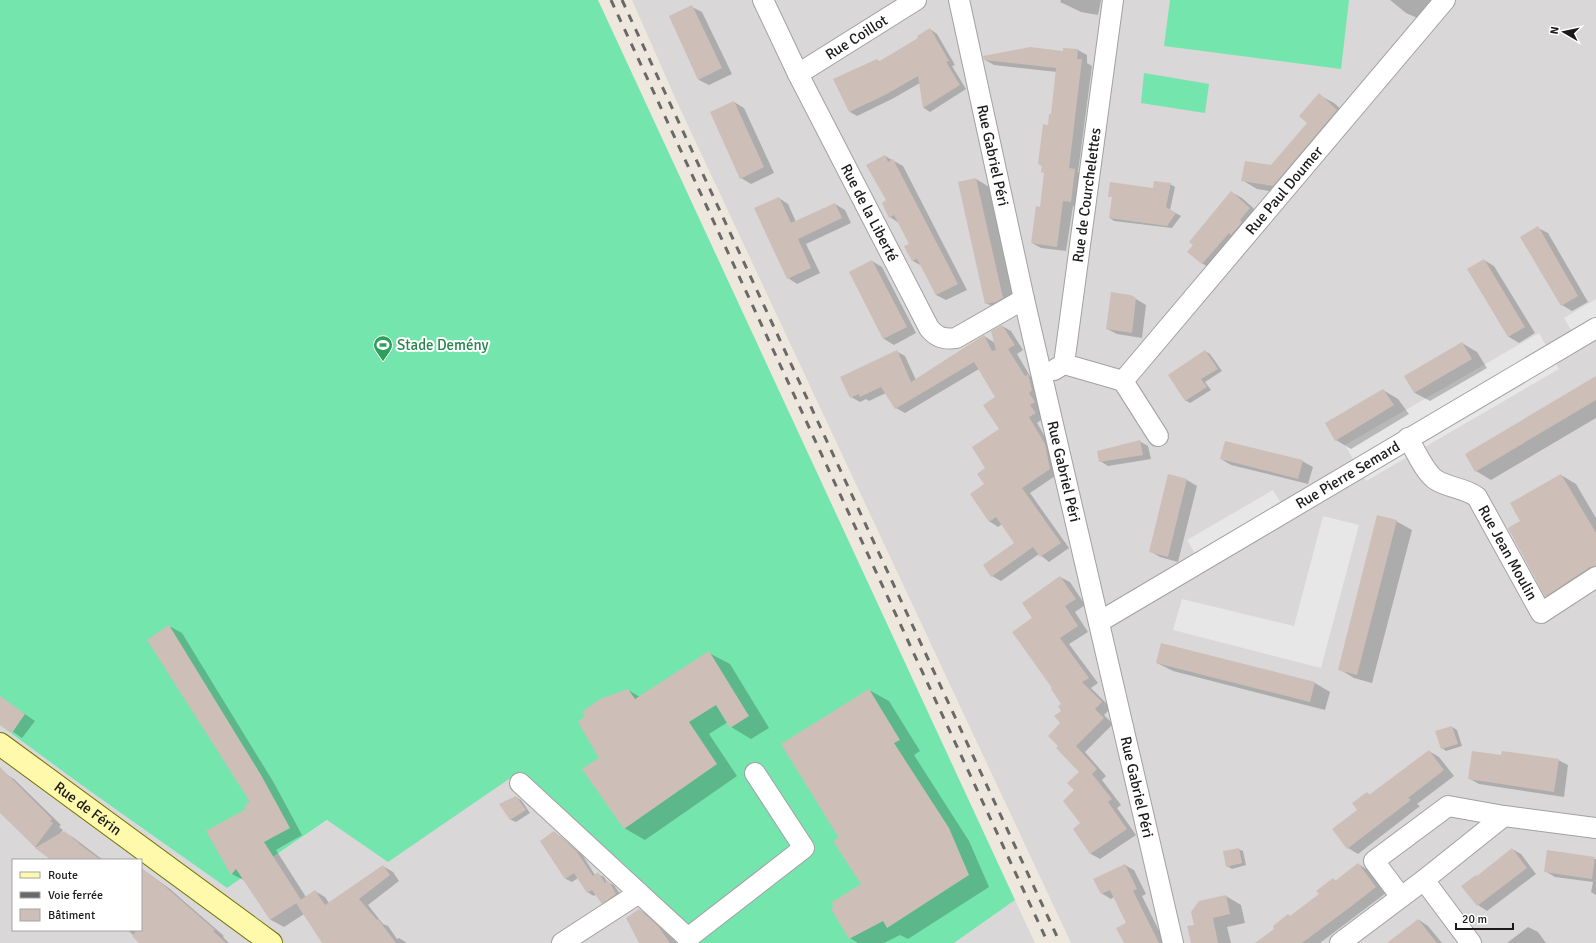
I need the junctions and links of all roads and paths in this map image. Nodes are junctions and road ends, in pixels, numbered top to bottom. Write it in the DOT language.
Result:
graph roads {
  1 [pos="763,0"];
  2 [pos="916,0"];
  3 [pos="959,0"];
  4 [pos="1113,0"];
  5 [pos="1445,0"];
  6 [pos="798,74"];
  7 [pos="1024,299"];
  8 [pos="1596,328"];
  9 [pos="1064,364"];
  10 [pos="1042,378"];
  11 [pos="1123,381"];
  12 [pos="1158,436"];
  13 [pos="1408,438"];
  14 [pos="1596,577"];
  15 [pos="1099,622"];
  16 [pos="0,744"];
  17 [pos="755,772"];
  18 [pos="520,783"];
  19 [pos="1504,816"];
  20 [pos="1596,828"];
  21 [pos="1424,880"];
  22 [pos="639,893"];
  23 [pos="1401,897"];
  24 [pos="271,943"];
  25 [pos="562,943"];
  26 [pos="1173,943"];
  27 [pos="1340,943"];
  28 [pos="1471,943"];
  1 -- 6 [label="street, Rue de la Liberté"];
  2 -- 6 [label="street, Rue Coillot"];
  3 -- 7 [label="street, Rue Gabriel Péri"];
  4 -- 9 [label="street, Rue de Courchelettes"];
  5 -- 11 [label="street, Rue Paul Doumer"];
  6 -- 7 [label="street, Rue de la Liberté"];
  7 -- 10 [label="street, Rue Gabriel Péri"];
  8 -- 13 [label="street, Rue Pierre Semard"];
  9 -- 10 [label="street"];
  9 -- 11 [label="street"];
  10 -- 15 [label="street, Rue Gabriel Péri"];
  11 -- 12 [label="street"];
  13 -- 14 [label="street, Rue Jean Moulin"];
  13 -- 15 [label="street, Rue Pierre Semard"];
  15 -- 26 [label="street, Rue Gabriel Péri"];
  16 -- 24 [label="main road, Rue de Férin"];
  17 -- 22 [label="street"];
  18 -- 22 [label="street"];
  19 -- 20 [label="street"];
  19 -- 21 [label="street"];
  19 -- 23 [label="street"];
  21 -- 23 [label="street"];
  21 -- 28 [label="street"];
  22 -- 25 [label="street"];
  23 -- 27 [label="street"];
}
